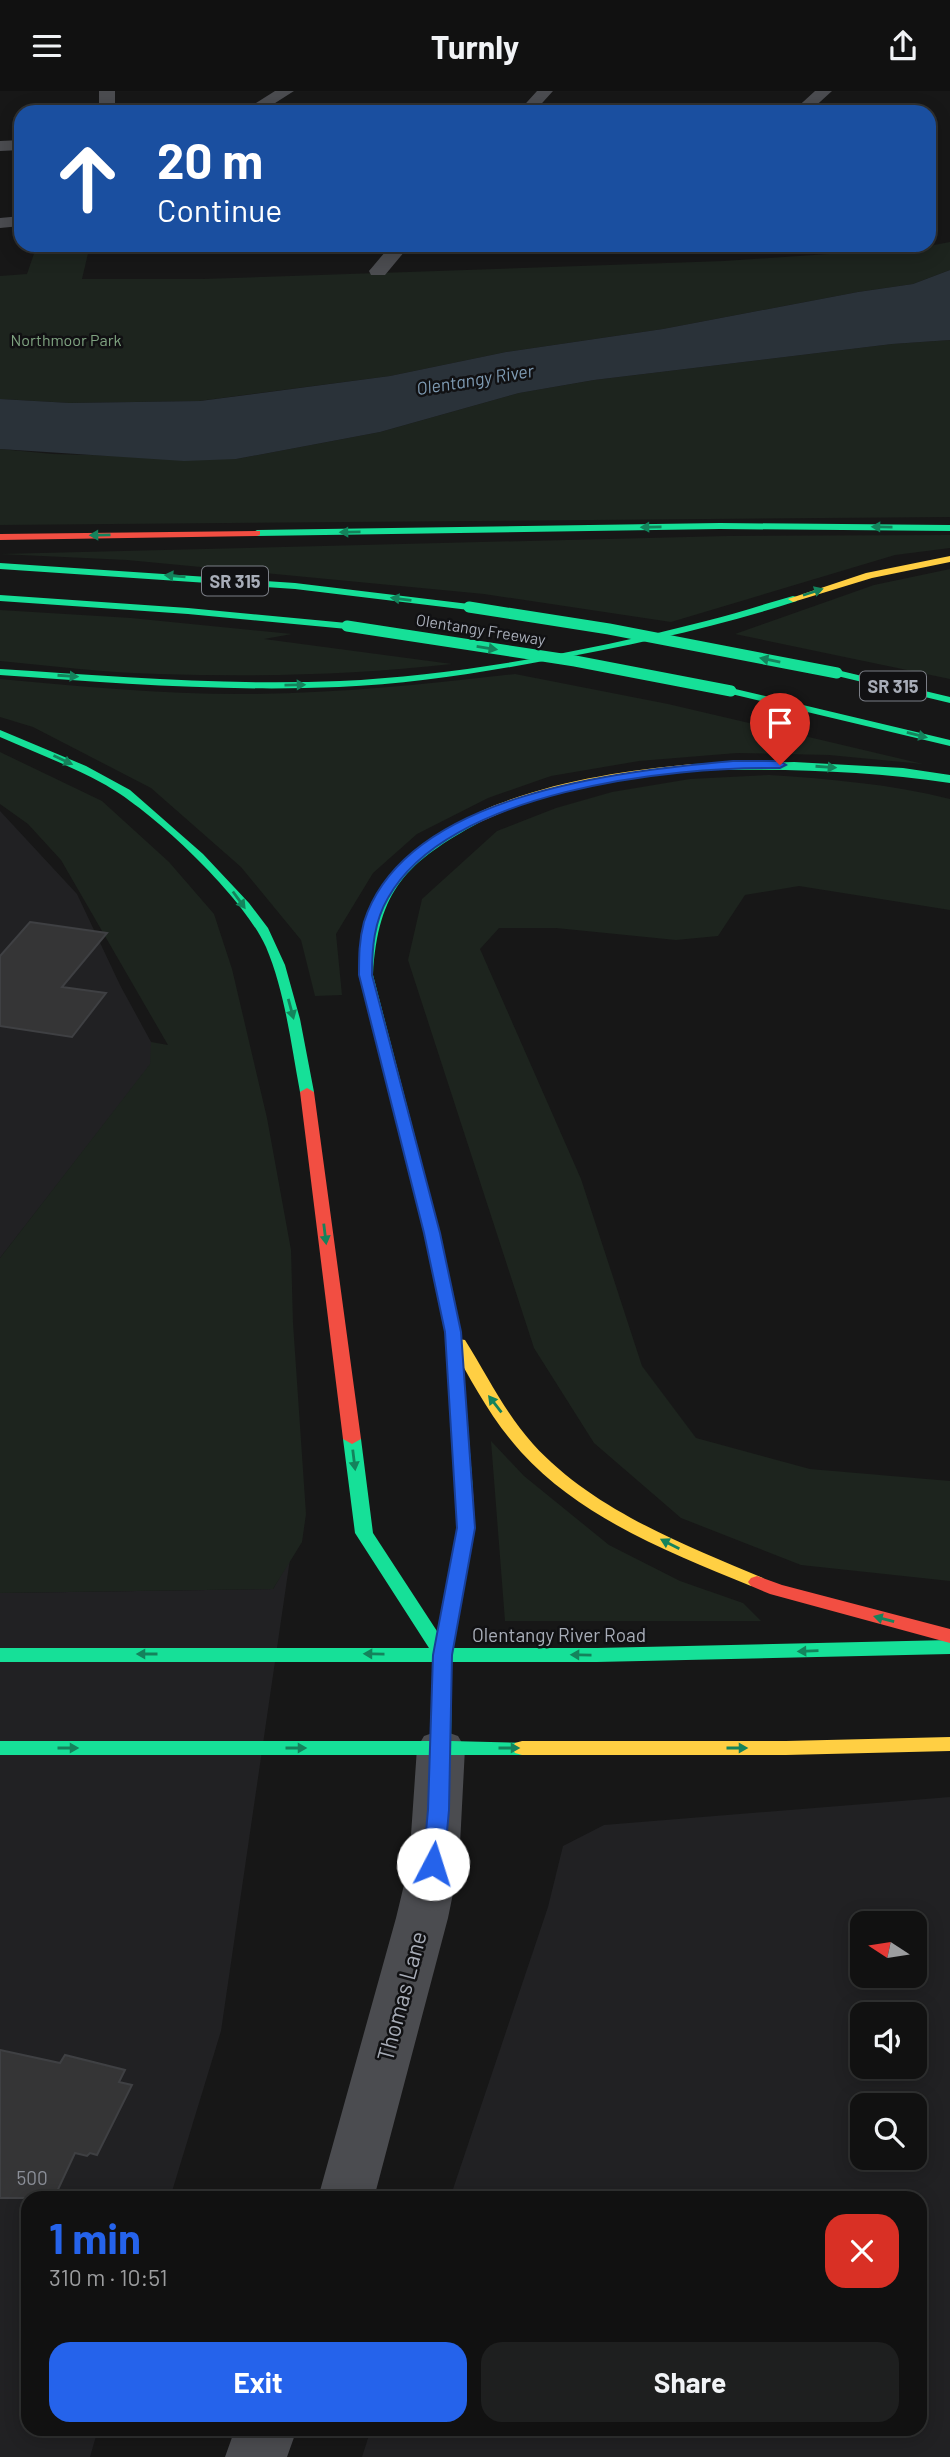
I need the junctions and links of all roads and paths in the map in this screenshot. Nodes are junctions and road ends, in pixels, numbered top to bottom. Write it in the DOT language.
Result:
graph roads {
  1 [pos="286,91"];
  2 [pos="545,91"];
  3 [pos="824,91"];
  4 [pos="262,105"];
  5 [pos="532,105"];
  6 [pos="808,105"];
  7 [pos="395,252"];
  8 [pos="378,271"];
  9 [pos="950,528"];
  10 [pos="0,537"];
  11 [pos="950,559"];
  12 [pos="0,566"];
  13 [pos="0,598"];
  14 [pos="0,672"];
  15 [pos="950,700"];
  16 [pos="0,733"];
  17 [pos="950,743"];
  18 [pos="950,779"];
  19 [pos="453,1332"];
  20 [pos="950,1636"];
  21 [pos="950,1647"];
  22 [pos="0,1655"];
  23 [pos="443,1655"];
  24 [pos="950,1744"];
  25 [pos="0,1748"];
  26 [pos="441,1748"];
  27 [pos="348,2191"];
  28 [pos="264,2436"];
  29 [pos="256,2457"];
  1 -- 4 [label="street"];
  2 -- 5 [label="street"];
  3 -- 6 [label="street"];
  7 -- 8 [label="street"];
  9 -- 10 [label="main road, one-way"];
  14 -- 11 [label="main road, one-way"];
  15 -- 12 [label="main road, Olentangy Freeway / SR 315, one-way, bridge"];
  13 -- 17 [label="main road, Olentangy Freeway / SR 315, one-way, bridge"];
  16 -- 23 [label="main road, one-way"];
  19 -- 18 [label="main road, one-way"];
  20 -- 19 [label="main road, one-way"];
  19 -- 23 [label="main road"];
  21 -- 23 [label="main road, Olentangy River Road, one-way"];
  23 -- 22 [label="main road, Olentangy River Road, one-way"];
  23 -- 26 [label="main road"];
  26 -- 24 [label="main road, one-way"];
  25 -- 26 [label="main road, one-way"];
  26 -- 27 [label="street, Thomas Lane"];
  28 -- 29 [label="street"];
}
